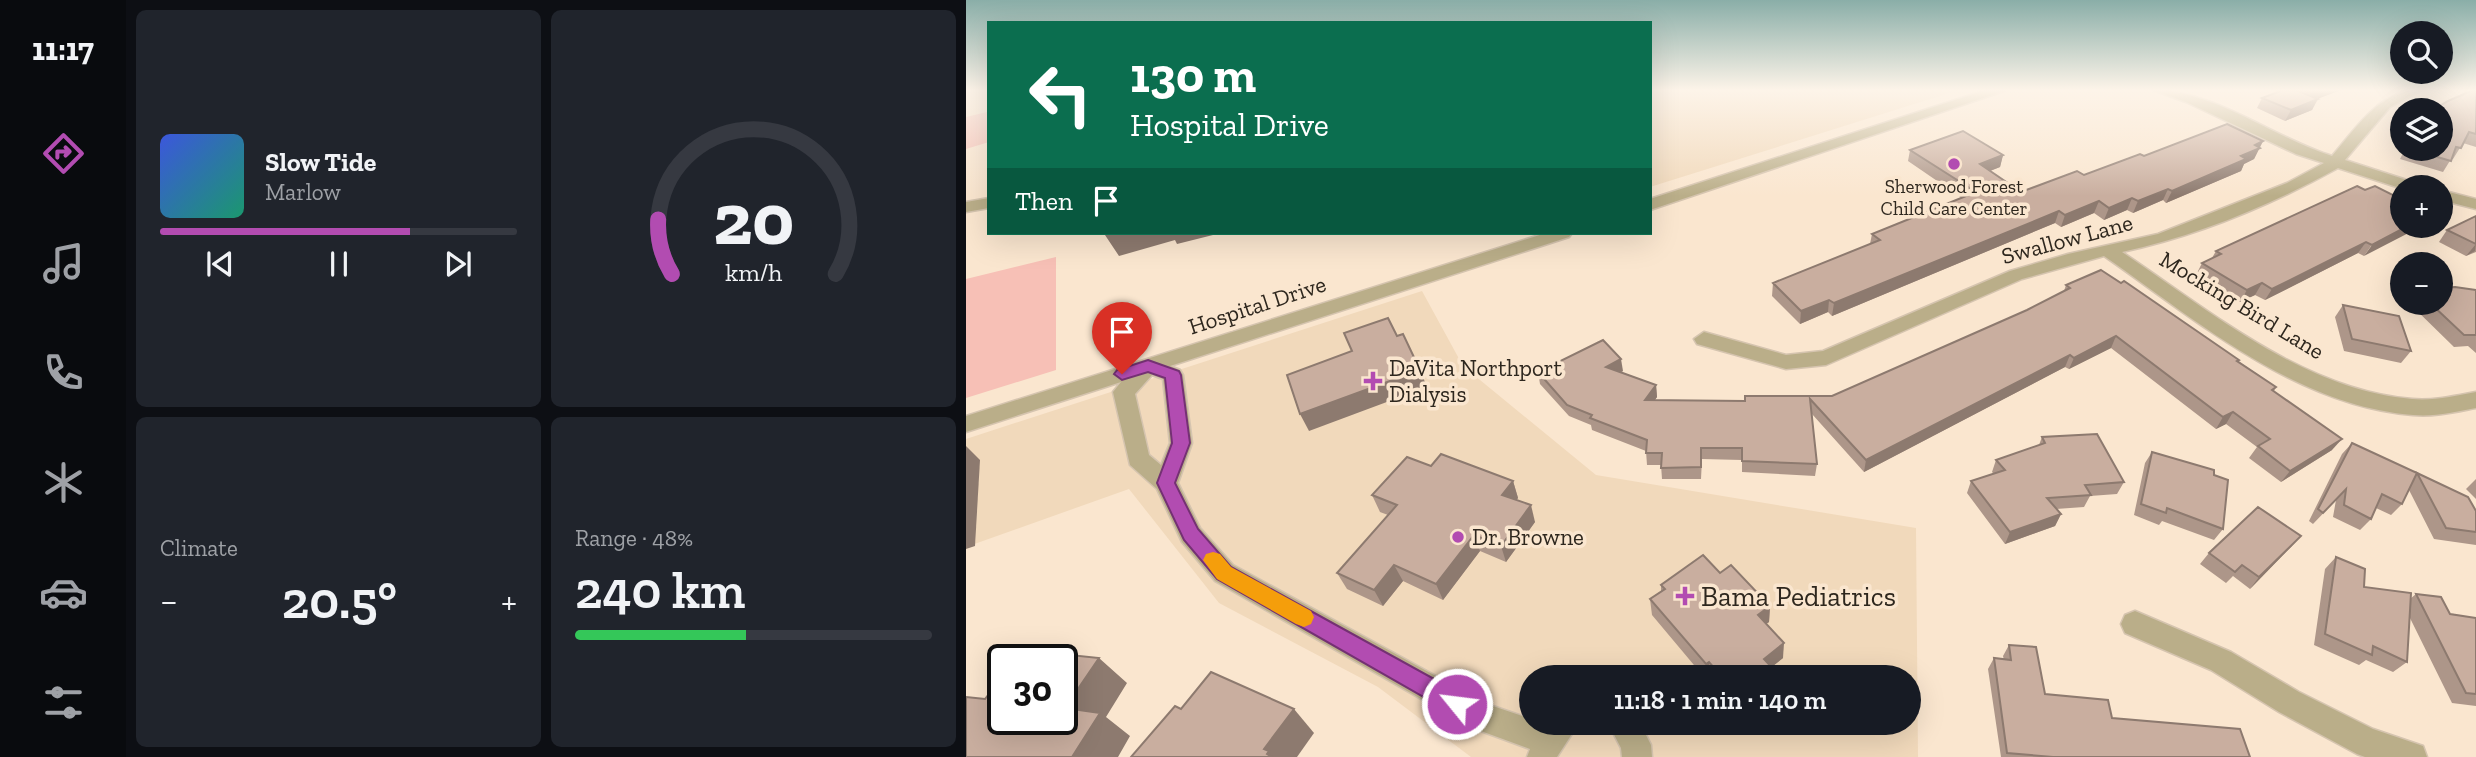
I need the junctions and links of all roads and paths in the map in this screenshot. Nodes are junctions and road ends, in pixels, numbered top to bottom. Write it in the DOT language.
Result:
graph roads {
  1 [pos="1892,125"];
  2 [pos="2243,125"];
  3 [pos="2367,125"];
  4 [pos="2334,164"];
  5 [pos="2390,180"];
  6 [pos="2453,198"];
  7 [pos="987,203"];
  8 [pos="1652,204"];
  9 [pos="2476,204"];
  10 [pos="966,207"];
  11 [pos="1557,235"];
  12 [pos="2109,252"];
  13 [pos="1704,339"];
  14 [pos="1148,366"];
  15 [pos="2476,400"];
  16 [pos="966,424"];
  17 [pos="1166,483"];
  18 [pos="2135,624"];
  19 [pos="1631,735"];
  20 [pos="1551,740"];
  21 [pos="1637,757"];
  22 [pos="2412,757"];
  1 -- 8 [label="street"];
  2 -- 4 [label="street"];
  3 -- 4 [label="street, Swallow Lane"];
  4 -- 5 [label="street"];
  4 -- 12 [label="street, Swallow Lane"];
  6 -- 9 [label="street"];
  7 -- 10 [label="street"];
  11 -- 14 [label="street, Hospital Drive"];
  12 -- 13 [label="street, Swallow Lane"];
  12 -- 15 [label="street, Mocking Bird Lane"];
  14 -- 16 [label="street, Hospital Drive"];
  14 -- 17 [label="street"];
  14 -- 17 [label="street"];
  17 -- 20 [label="street"];
  18 -- 22 [label="street"];
  19 -- 21 [label="street"];
}
